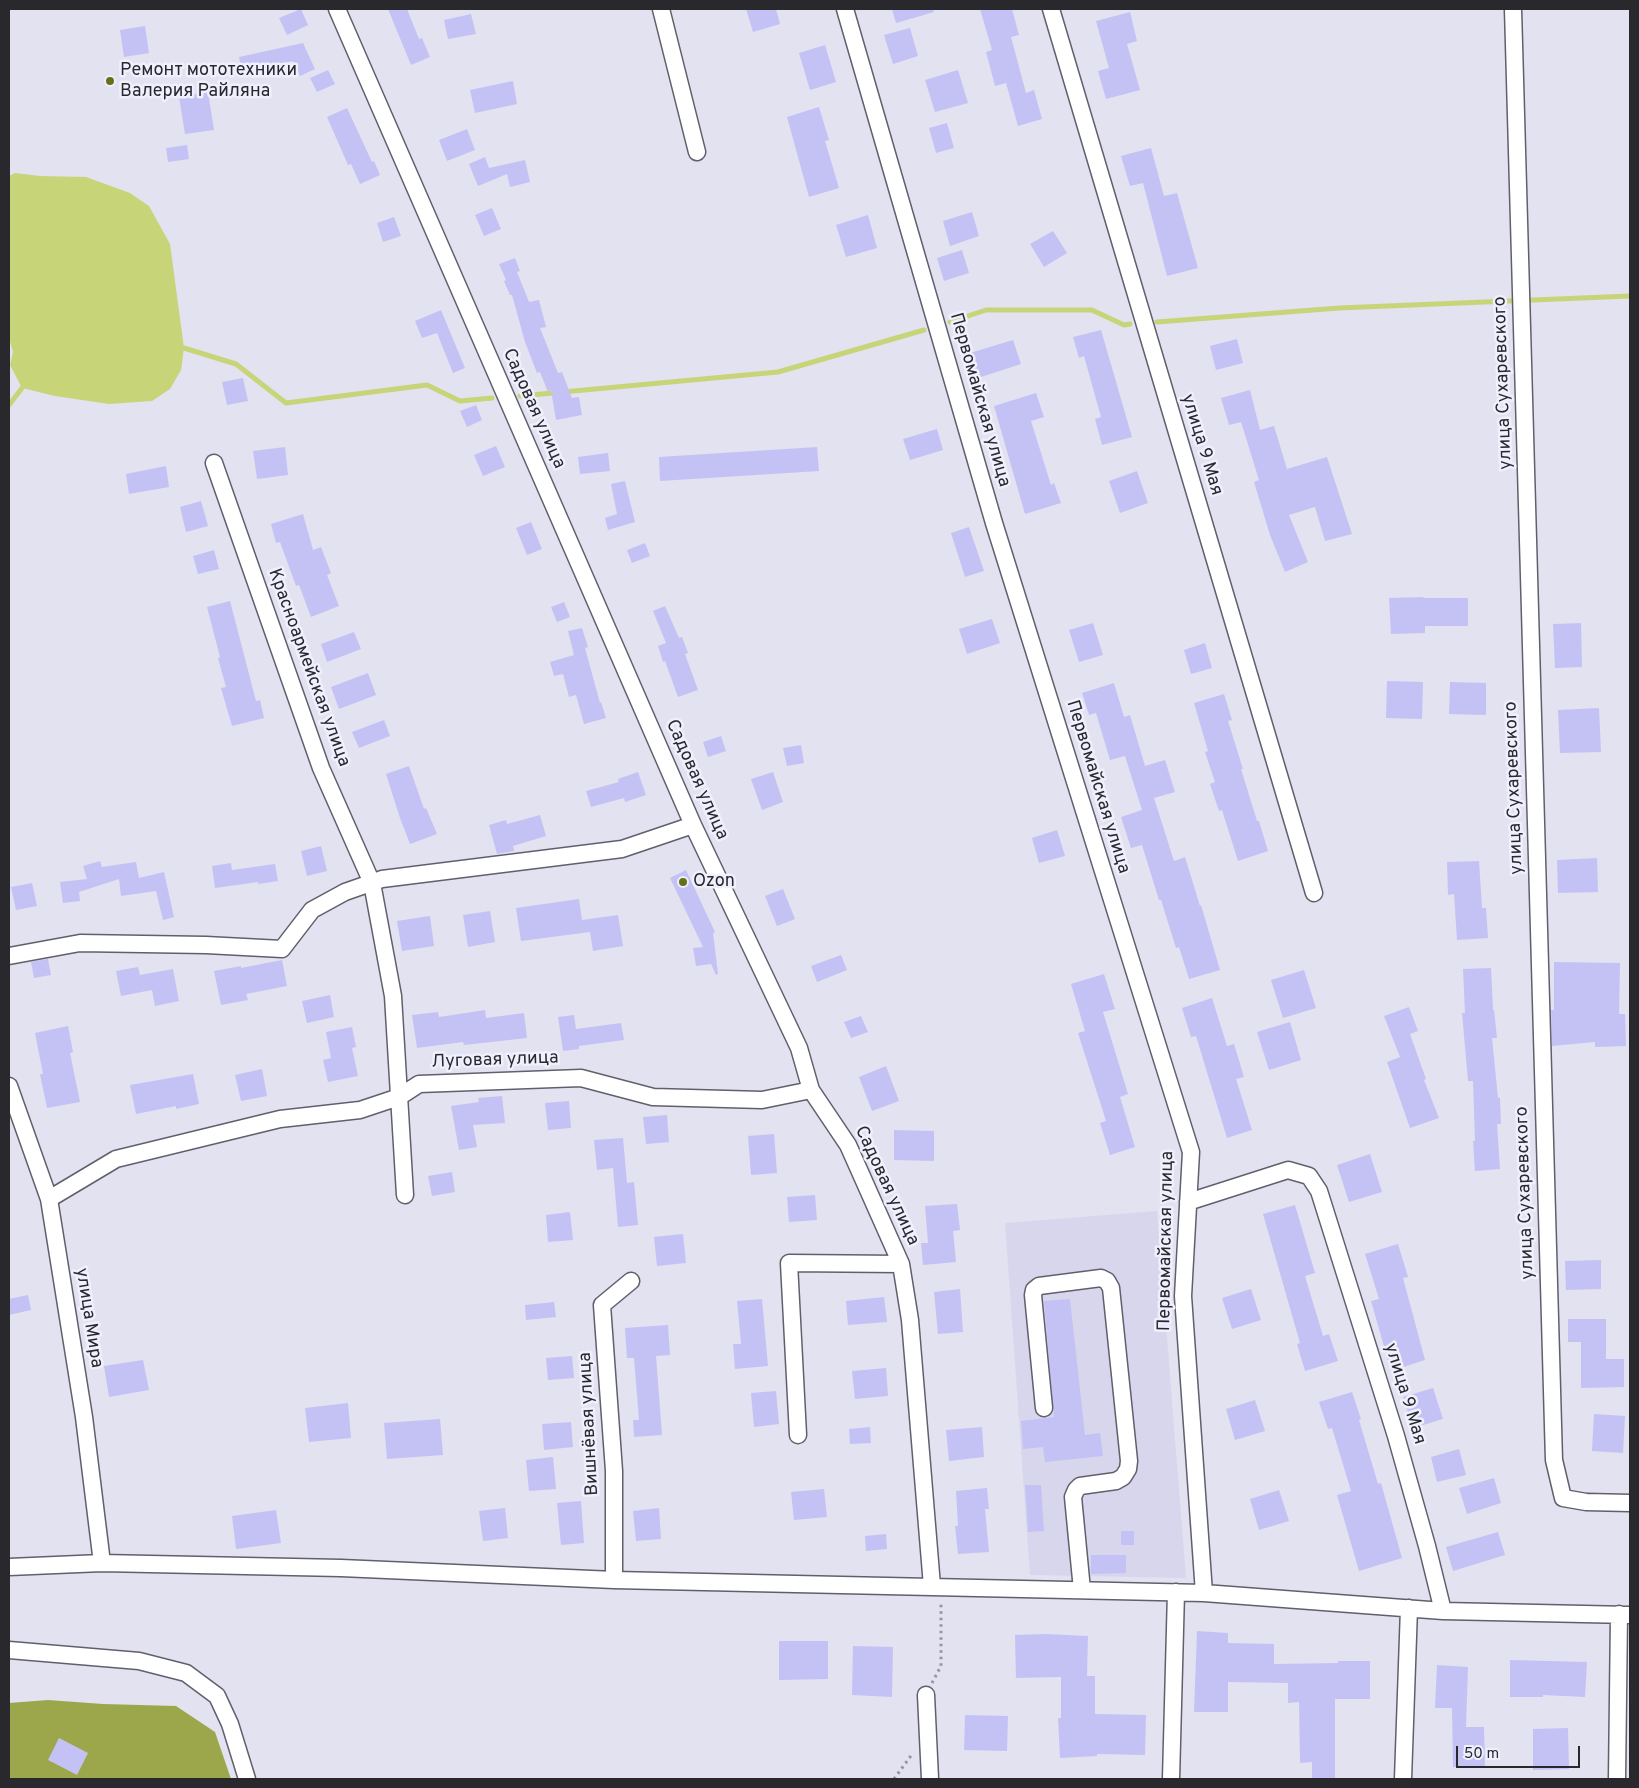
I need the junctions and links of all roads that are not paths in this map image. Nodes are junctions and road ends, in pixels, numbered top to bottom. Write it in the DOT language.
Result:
graph roads {
  1 [pos="336,9"];
  2 [pos="661,9"];
  3 [pos="845,9"];
  4 [pos="1051,9"];
  5 [pos="1514,9"];
  6 [pos="697,152"];
  7 [pos="214,463"];
  8 [pos="693,825"];
  9 [pos="372,883"];
  10 [pos="1314,893"];
  11 [pos="9,956"];
  12 [pos="9,1086"];
  13 [pos="811,1090"];
  14 [pos="399,1097"];
  15 [pos="405,1195"];
  16 [pos="49,1199"];
  17 [pos="1188,1202"];
  18 [pos="901,1264"];
  19 [pos="631,1281"];
  20 [pos="1044,1408"];
  21 [pos="798,1435"];
  22 [pos="1630,1503"];
  23 [pos="102,1564"];
  24 [pos="9,1567"];
  25 [pos="614,1580"];
  26 [pos="932,1586"];
  27 [pos="1082,1590"];
  28 [pos="1176,1592"];
  29 [pos="1204,1593"];
  30 [pos="1409,1608"];
  31 [pos="1443,1611"];
  32 [pos="1625,1614"];
  33 [pos="9,1650"];
  34 [pos="926,1694"];
  35 [pos="247,1779"];
  36 [pos="930,1779"];
  37 [pos="1171,1779"];
  38 [pos="1403,1779"];
  39 [pos="1617,1779"];
  1 -- 8 [label="street, Садовая улица"];
  2 -- 6 [label="street"];
  3 -- 17 [label="street, Первомайская улица"];
  4 -- 10 [label="street, улица 9 Мая"];
  5 -- 22 [label="street, улица Сухаревского"];
  7 -- 9 [label="street, Красноармейская улица"];
  8 -- 9 [label="street"];
  8 -- 13 [label="street, Садовая улица"];
  9 -- 11 [label="street"];
  9 -- 14 [label="street, Красноармейская улица"];
  12 -- 16 [label="street, улица Мира"];
  13 -- 14 [label="street, Луговая улица"];
  13 -- 18 [label="street, Садовая улица"];
  14 -- 15 [label="street, Красноармейская улица"];
  14 -- 16 [label="street, Луговая улица"];
  16 -- 23 [label="street, улица Мира"];
  17 -- 29 [label="street, Первомайская улица"];
  17 -- 31 [label="street, улица 9 Мая"];
  18 -- 21 [label="street"];
  18 -- 26 [label="street, Садовая улица"];
  19 -- 25 [label="street, Вишнёвая улица"];
  20 -- 27 [label="street"];
  23 -- 24 [label="street"];
  23 -- 25 [label="street"];
  25 -- 26 [label="street"];
  26 -- 27 [label="street"];
  27 -- 28 [label="street"];
  28 -- 29 [label="street"];
  28 -- 37 [label="street"];
  29 -- 30 [label="street"];
  30 -- 31 [label="street"];
  30 -- 38 [label="street"];
  31 -- 32 [label="street"];
  32 -- 39 [label="street"];
  33 -- 35 [label="street"];
  34 -- 36 [label="street"];
}
